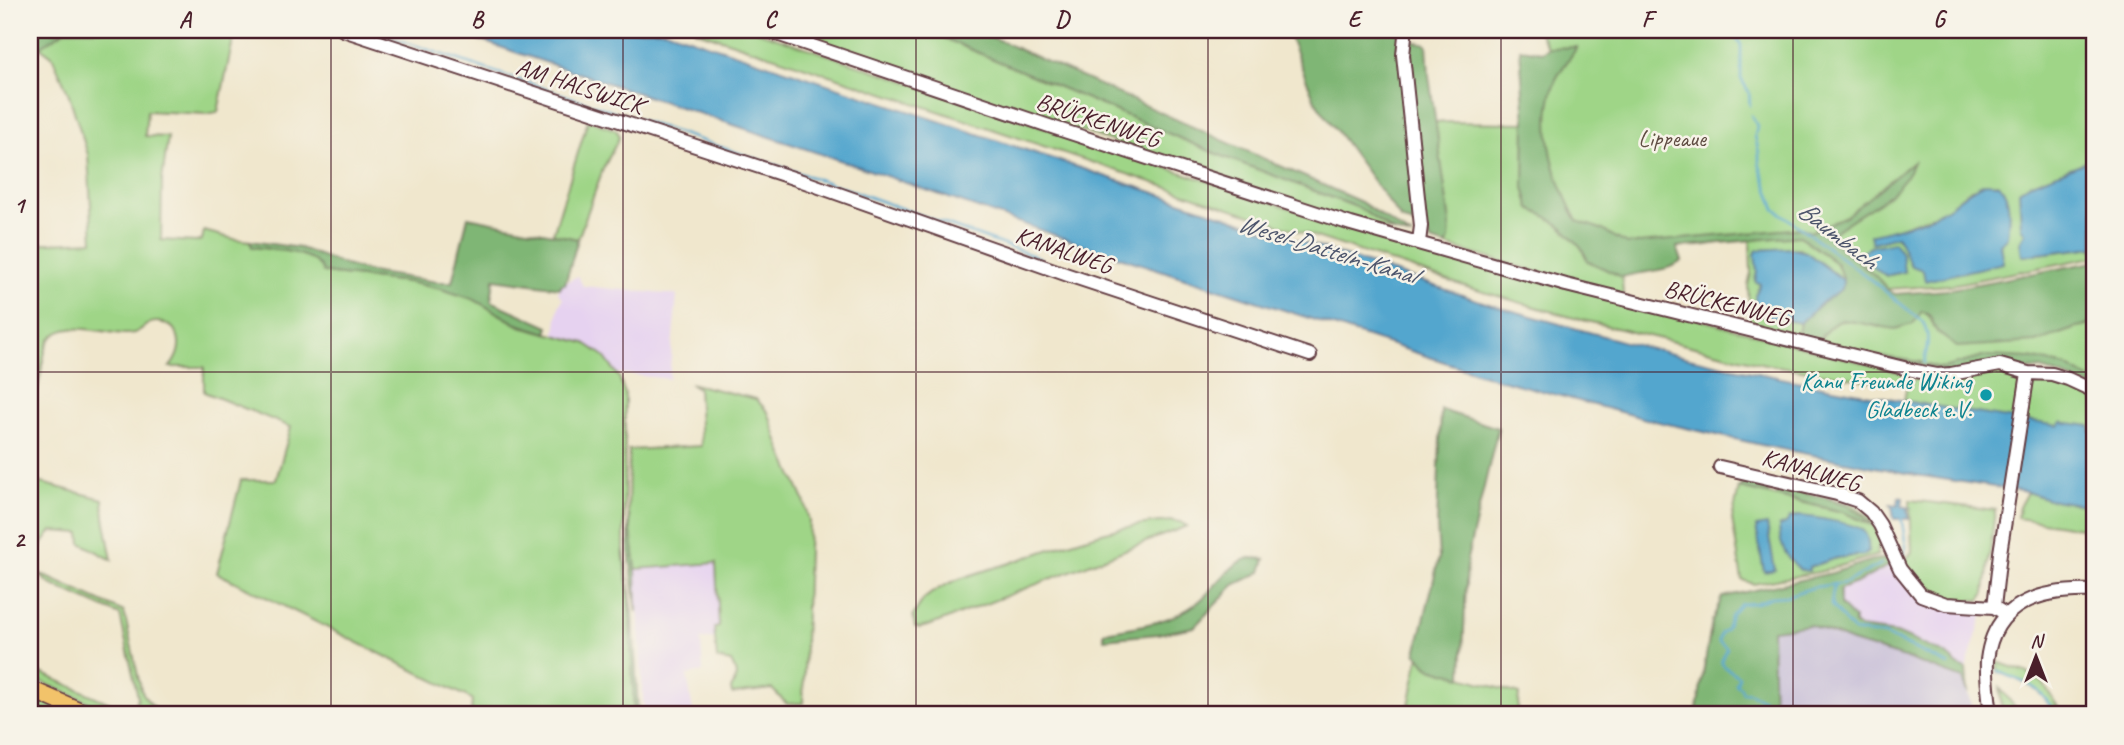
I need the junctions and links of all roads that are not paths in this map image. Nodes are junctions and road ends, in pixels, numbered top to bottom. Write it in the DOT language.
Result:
graph roads {
  1 [pos="343,30"];
  2 [pos="765,30"];
  3 [pos="1405,36"];
  4 [pos="805,182"];
  5 [pos="1419,242"];
  6 [pos="1310,355"];
  7 [pos="2028,373"];
  8 [pos="2094,391"];
  9 [pos="1720,467"];
  10 [pos="2094,591"];
  11 [pos="1994,607"];
  12 [pos="2007,615"];
  13 [pos="30,689"];
  14 [pos="90,715"];
  15 [pos="1991,715"];
  1 -- 4 [label="street, AM HALSWICK"];
  2 -- 5 [label="street, BRÜCKENWEG"];
  3 -- 5 [label="street"];
  4 -- 6 [label="street, KANALWEG"];
  5 -- 7 [label="street, BRÜCKENWEG"];
  7 -- 8 [label="street, BRÜCKENWEG"];
  7 -- 11 [label="street"];
  9 -- 11 [label="street, KANALWEG"];
  10 -- 12 [label="street"];
  11 -- 12 [label="street, KANALWEG"];
  12 -- 15 [label="street"];
  13 -- 14 [label="main road"];
}
